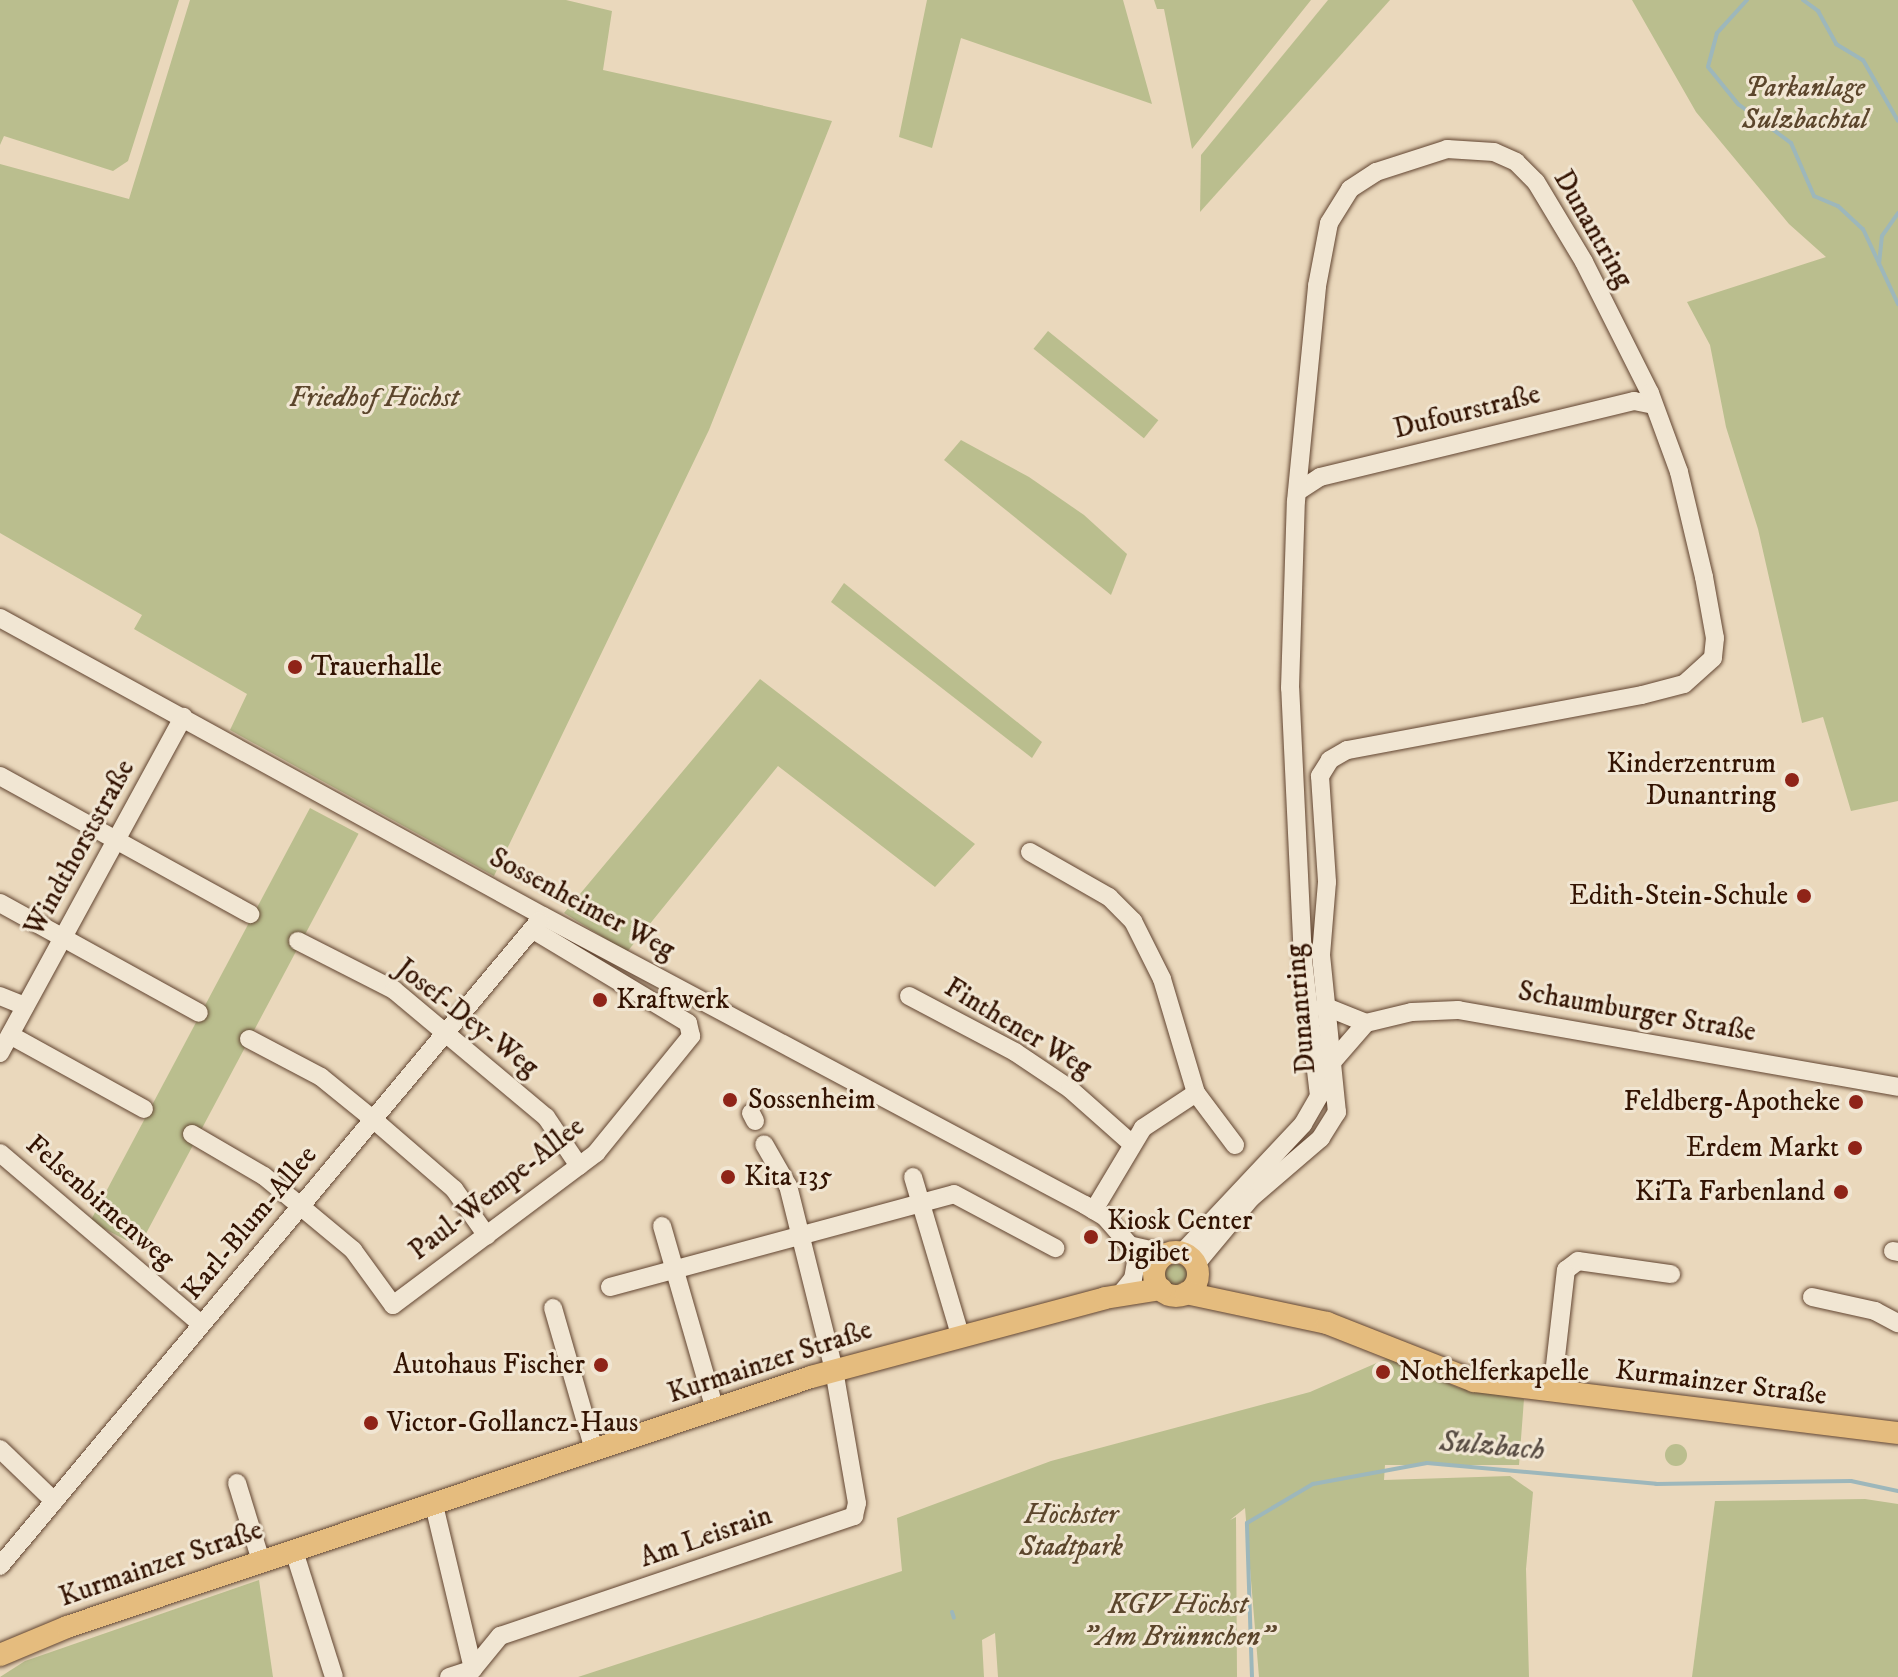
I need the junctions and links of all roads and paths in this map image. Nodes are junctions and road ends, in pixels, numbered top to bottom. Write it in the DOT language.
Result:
graph roads {
  1 [pos="1654,405"];
  2 [pos="1297,492"];
  3 [pos="0,618"];
  4 [pos="183,717"];
  5 [pos="1291,774"];
  6 [pos="0,776"];
  7 [pos="1320,776"];
  8 [pos="1324,826"];
  9 [pos="1295,832"];
  10 [pos="116,840"];
  11 [pos="1030,852"];
  12 [pos="0,903"];
  13 [pos="250,914"];
  14 [pos="538,923"];
  15 [pos="63,937"];
  16 [pos="298,941"];
  17 [pos="646,970"];
  18 [pos="628,990"];
  19 [pos="0,996"];
  20 [pos="909,996"];
  21 [pos="25,1006"];
  22 [pos="1324,1006"];
  23 [pos="199,1013"];
  24 [pos="1366,1023"];
  25 [pos="10,1035"];
  26 [pos="446,1035"];
  27 [pos="691,1036"];
  28 [pos="249,1039"];
  29 [pos="0,1053"];
  30 [pos="1333,1061"];
  31 [pos="1898,1087"];
  32 [pos="1196,1093"];
  33 [pos="144,1109"];
  34 [pos="374,1120"];
  35 [pos="1303,1124"];
  36 [pos="192,1134"];
  37 [pos="1323,1136"];
  38 [pos="1286,1141"];
  39 [pos="1131,1143"];
  40 [pos="764,1144"];
  41 [pos="1235,1145"];
  42 [pos="1306,1150"];
  43 [pos="0,1153"];
  44 [pos="579,1166"];
  45 [pos="913,1177"];
  46 [pos="1258,1182"];
  47 [pos="922,1203"];
  48 [pos="300,1207"];
  49 [pos="1094,1210"];
  50 [pos="662,1226"];
  51 [pos="487,1236"];
  52 [pos="798,1236"];
  53 [pos="1055,1248"];
  54 [pos="1134,1251"];
  55 [pos="1186,1268"];
  56 [pos="674,1270"];
  57 [pos="1671,1274"];
  58 [pos="1156,1280"];
  59 [pos="610,1287"];
  60 [pos="1124,1295"];
  61 [pos="1812,1297"];
  62 [pos="553,1308"];
  63 [pos="1898,1323"];
  64 [pos="201,1324"];
  65 [pos="960,1335"];
  66 [pos="834,1370"];
  67 [pos="1552,1392"];
  68 [pos="715,1410"];
  69 [pos="1898,1433"];
  70 [pos="0,1449"];
  71 [pos="594,1450"];
  72 [pos="237,1483"];
  73 [pos="54,1501"];
  74 [pos="434,1505"];
  75 [pos="294,1551"];
  76 [pos="261,1561"];
  77 [pos="0,1566"];
  78 [pos="0,1655"];
  79 [pos="473,1669"];
  80 [pos="334,1677"];
  81 [pos="449,1677"];
  1 -- 2 [label="street, Dufourstraße"];
  1 -- 2 [label="street, Dunantring"];
  1 -- 7 [label="street, Dunantring"];
  2 -- 5 [label="street, Dunantring"];
  3 -- 4 [label="street, Sossenheimer Weg"];
  4 -- 10 [label="street, Windthorststraße"];
  4 -- 14 [label="street, Sossenheimer Weg"];
  5 -- 7 [label="street"];
  5 -- 9 [label="street, Dunantring"];
  6 -- 10 [label="street"];
  7 -- 8 [label="street, Dunantring"];
  8 -- 9 [label="street"];
  8 -- 22 [label="street, Dunantring"];
  9 -- 35 [label="street, Dunantring"];
  10 -- 13 [label="street"];
  10 -- 15 [label="street, Windthorststraße"];
  11 -- 32 [label="street"];
  12 -- 15 [label="street"];
  14 -- 17 [label="street, Sossenheimer Weg"];
  14 -- 18 [label="street, Sossenheimer Weg"];
  14 -- 26 [label="street, Karl-Blum-Allee"];
  15 -- 21 [label="street, Windthorststraße"];
  15 -- 23 [label="street"];
  16 -- 26 [label="street, Josef-Dey-Weg"];
  17 -- 18 [label="street"];
  17 -- 49 [label="street, Sossenheimer Weg"];
  18 -- 27 [label="street, Sossenheimer Weg"];
  19 -- 21 [label="street"];
  20 -- 39 [label="street, Finthener Weg"];
  21 -- 25 [label="street, Windthorststraße"];
  22 -- 24 [label="street"];
  22 -- 30 [label="street, Dunantring"];
  24 -- 30 [label="street"];
  24 -- 31 [label="street, Schaumburger Straße"];
  25 -- 29 [label="street, Windthorststraße"];
  25 -- 33 [label="street"];
  26 -- 34 [label="street, Karl-Blum-Allee"];
  26 -- 44 [label="street, Josef-Dey-Weg"];
  27 -- 44 [label="street, Paul-Wempe-Allee"];
  28 -- 34 [label="street"];
  30 -- 37 [label="street, Dunantring"];
  32 -- 39 [label="street"];
  32 -- 41 [label="street"];
  34 -- 48 [label="street, Karl-Blum-Allee"];
  34 -- 51 [label="street"];
  35 -- 37 [label="street"];
  35 -- 38 [label="street, Dunantring"];
  36 -- 48 [label="street"];
  37 -- 42 [label="street, Dunantring"];
  38 -- 42 [label="street"];
  38 -- 46 [label="street, Dunantring"];
  39 -- 49 [label="street"];
  40 -- 52 [label="street"];
  42 -- 46 [label="street, Dunantring"];
  43 -- 64 [label="street, Felsenbirnenweg"];
  44 -- 51 [label="street, Paul-Wempe-Allee"];
  45 -- 47 [label="street"];
  46 -- 55 [label="street, Dunantring"];
  47 -- 52 [label="street"];
  47 -- 53 [label="street"];
  47 -- 65 [label="street"];
  48 -- 51 [label="street, Paul-Wempe-Allee"];
  48 -- 64 [label="street, Karl-Blum-Allee"];
  49 -- 54 [label="street, Sossenheimer Weg"];
  50 -- 56 [label="street"];
  52 -- 56 [label="street"];
  52 -- 66 [label="street"];
  54 -- 55 [label="street"];
  54 -- 58 [label="street, Sossenheimer Weg"];
  54 -- 60 [label="street"];
  55 -- 58 [label="main road, Kurmainzer Straße"];
  55 -- 58 [label="main road"];
  55 -- 67 [label="main road, Kurmainzer Straße"];
  56 -- 59 [label="street"];
  56 -- 68 [label="street"];
  57 -- 67 [label="street"];
  58 -- 60 [label="main road, Kurmainzer Straße"];
  60 -- 65 [label="main road, Kurmainzer Straße"];
  61 -- 63 [label="street"];
  62 -- 71 [label="street"];
  64 -- 73 [label="street, Karl-Blum-Allee"];
  65 -- 66 [label="main road, Kurmainzer Straße"];
  66 -- 68 [label="main road, Kurmainzer Straße"];
  66 -- 79 [label="street, Am Leisrain"];
  67 -- 69 [label="main road, Kurmainzer Straße"];
  68 -- 71 [label="main road, Kurmainzer Straße"];
  70 -- 73 [label="street"];
  71 -- 74 [label="main road, Kurmainzer Straße"];
  72 -- 76 [label="street"];
  73 -- 77 [label="street, Karl-Blum-Allee"];
  74 -- 75 [label="main road, Kurmainzer Straße"];
  74 -- 79 [label="street"];
  75 -- 76 [label="main road, Kurmainzer Straße"];
  75 -- 80 [label="street"];
  76 -- 78 [label="main road, Kurmainzer Straße"];
  79 -- 81 [label="street"];
}
